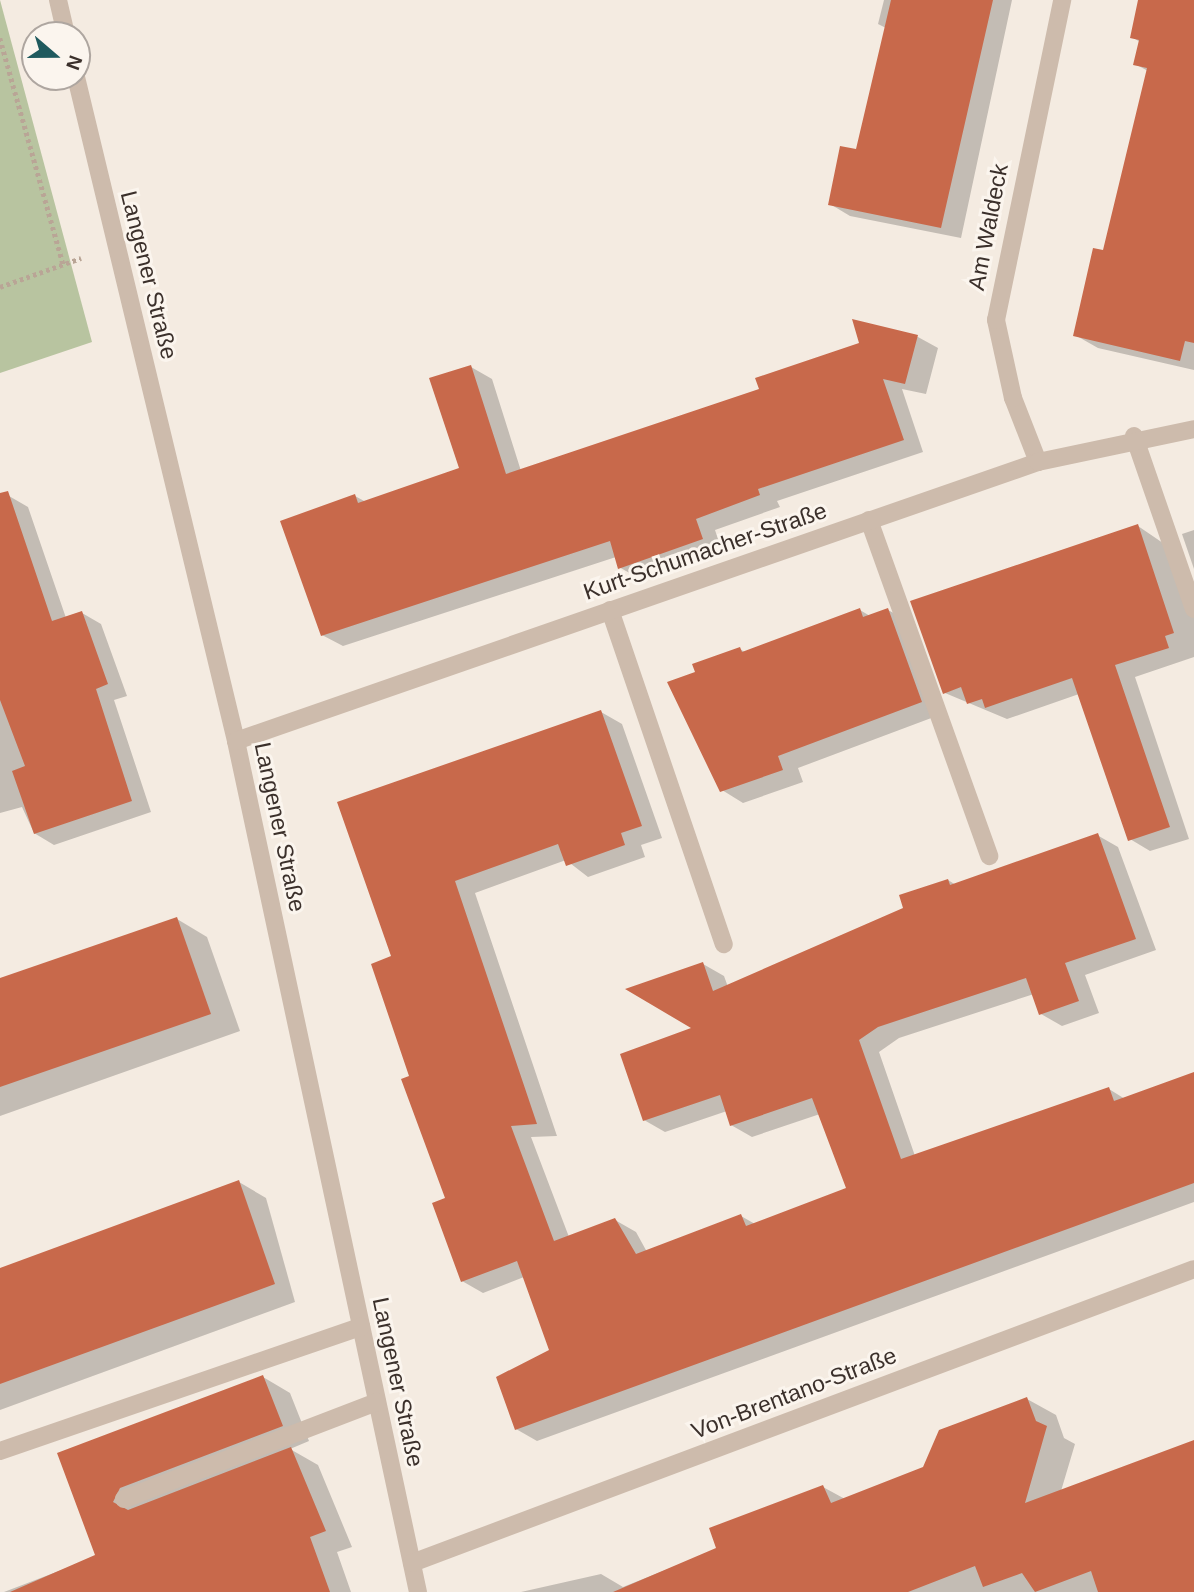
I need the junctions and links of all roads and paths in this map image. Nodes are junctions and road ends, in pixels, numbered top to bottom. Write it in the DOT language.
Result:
graph roads {
  1 [pos="58,0"];
  2 [pos="1062,0"];
  3 [pos="63,21"];
  4 [pos="0,38"];
  5 [pos="79,91"];
  6 [pos="117,245"];
  7 [pos="63,264"];
  8 [pos="0,287"];
  9 [pos="1194,429"];
  10 [pos="1135,436"];
  11 [pos="1038,462"];
  12 [pos="869,520"];
  13 [pos="1194,609"];
  14 [pos="610,610"];
  15 [pos="236,741"];
  16 [pos="989,856"];
  17 [pos="724,944"];
  18 [pos="1194,1269"];
  19 [pos="361,1327"];
  20 [pos="377,1402"];
  21 [pos="0,1451"];
  22 [pos="124,1499"];
  23 [pos="412,1563"];
  24 [pos="418,1592"];
  1 -- 3 [label="street"];
  2 -- 11 [label="street, Am Waldeck"];
  4 -- 7 [label="path"];
  5 -- 6 [label="street, Langener Straße"];
  6 -- 7 [label="path"];
  6 -- 15 [label="street, Langener Straße"];
  7 -- 8 [label="path"];
  9 -- 10 [label="street, Kurt-Schumacher-Straße"];
  10 -- 11 [label="street, Kurt-Schumacher-Straße"];
  10 -- 13 [label="street"];
  11 -- 12 [label="street, Kurt-Schumacher-Straße"];
  12 -- 14 [label="street, Kurt-Schumacher-Straße"];
  12 -- 16 [label="street"];
  14 -- 15 [label="street, Kurt-Schumacher-Straße"];
  14 -- 17 [label="street"];
  15 -- 19 [label="street, Langener Straße"];
  18 -- 23 [label="street, Von-Brentano-Straße"];
  19 -- 20 [label="street, Langener Straße"];
  19 -- 21 [label="street"];
  20 -- 22 [label="street"];
  20 -- 23 [label="street, Langener Straße"];
  23 -- 24 [label="street, Langener Straße"];
}
